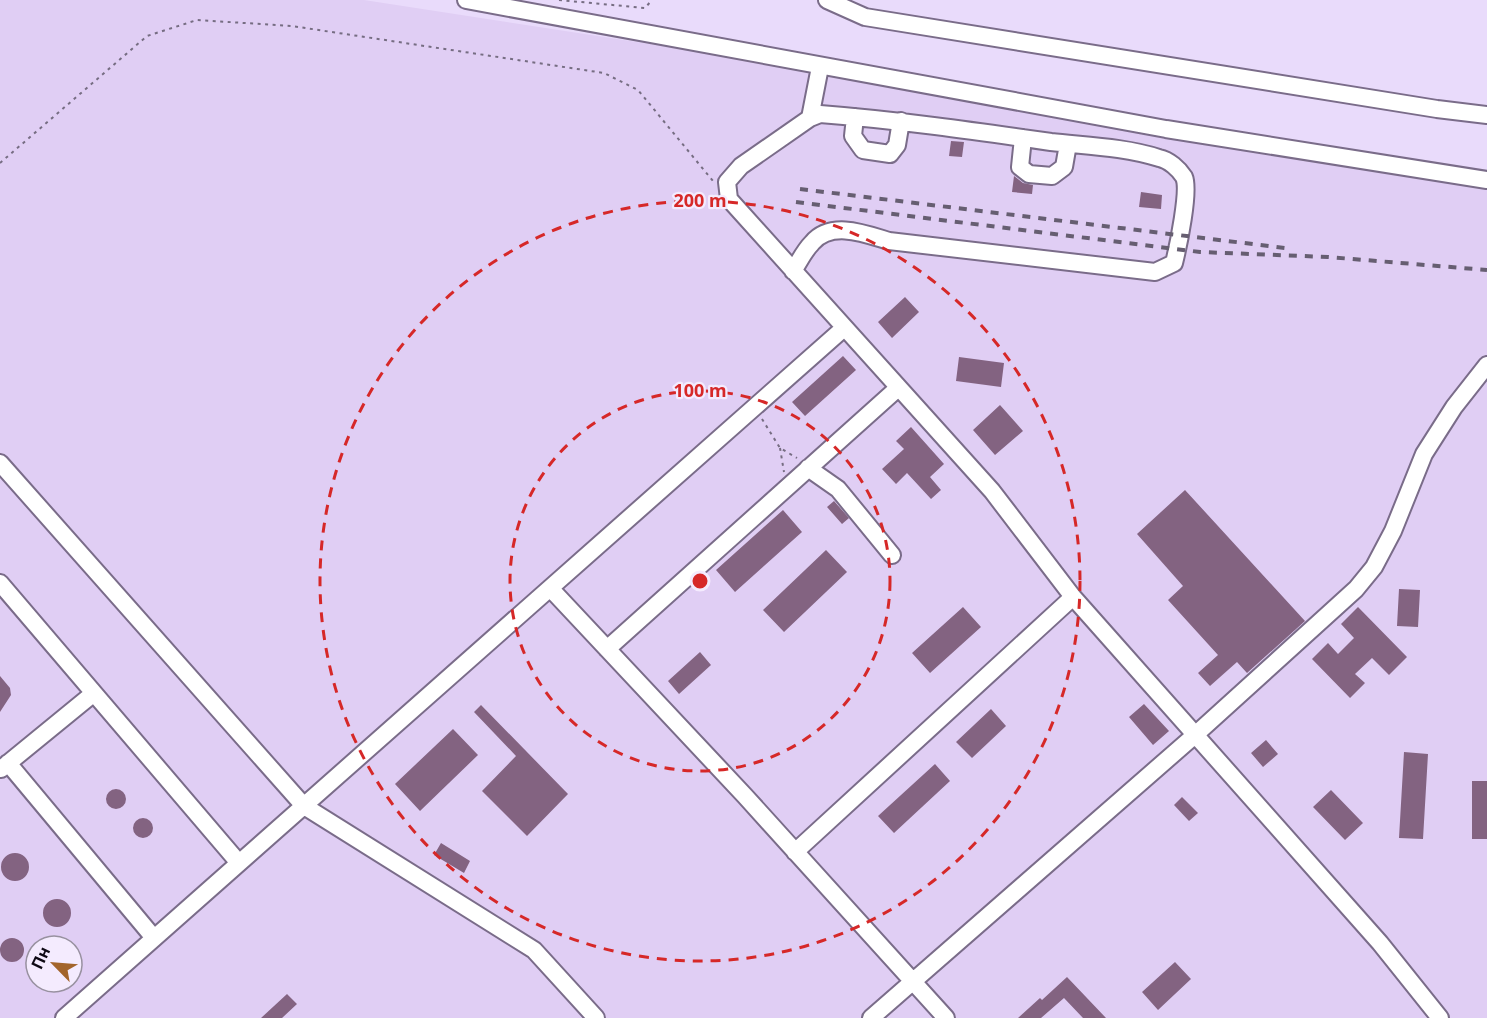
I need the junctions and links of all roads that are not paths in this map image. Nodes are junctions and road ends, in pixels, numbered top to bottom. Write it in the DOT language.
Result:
graph roads {
  1 [pos="466,0"];
  2 [pos="827,0"];
  3 [pos="820,67"];
  4 [pos="1487,115"];
  5 [pos="855,117"];
  6 [pos="810,118"];
  7 [pos="901,121"];
  8 [pos="1023,138"];
  9 [pos="1068,144"];
  10 [pos="1487,180"];
  11 [pos="793,271"];
  12 [pos="844,328"];
  13 [pos="1487,365"];
  14 [pos="898,387"];
  15 [pos="0,463"];
  16 [pos="808,468"];
  17 [pos="892,555"];
  18 [pos="0,583"];
  19 [pos="550,588"];
  20 [pos="1073,597"];
  21 [pos="607,649"];
  22 [pos="94,693"];
  23 [pos="1195,735"];
  24 [pos="4,766"];
  25 [pos="304,806"];
  26 [pos="795,852"];
  27 [pos="239,863"];
  28 [pos="154,938"];
  29 [pos="912,981"];
  30 [pos="64,1018"];
  31 [pos="596,1018"];
  32 [pos="871,1018"];
  33 [pos="946,1018"];
  34 [pos="1440,1018"];
  1 -- 3 [label="lane"];
  2 -- 4 [label="lane"];
  3 -- 6 [label="lane"];
  3 -- 10 [label="lane"];
  5 -- 6 [label="lane"];
  5 -- 7 [label="lane"];
  5 -- 7 [label="lane"];
  6 -- 11 [label="lane"];
  7 -- 8 [label="lane"];
  8 -- 9 [label="lane"];
  8 -- 9 [label="lane"];
  9 -- 11 [label="lane"];
  11 -- 12 [label="lane"];
  12 -- 14 [label="lane"];
  12 -- 19 [label="lane"];
  13 -- 23 [label="lane"];
  14 -- 16 [label="lane"];
  14 -- 20 [label="lane"];
  15 -- 25 [label="lane"];
  16 -- 17 [label="lane"];
  16 -- 21 [label="lane"];
  18 -- 22 [label="lane"];
  19 -- 21 [label="lane"];
  19 -- 25 [label="lane"];
  20 -- 23 [label="lane"];
  20 -- 26 [label="lane"];
  21 -- 26 [label="lane"];
  22 -- 24 [label="lane"];
  22 -- 27 [label="lane"];
  23 -- 29 [label="lane"];
  23 -- 34 [label="lane"];
  24 -- 28 [label="lane"];
  25 -- 27 [label="lane"];
  25 -- 31 [label="lane"];
  26 -- 29 [label="lane"];
  27 -- 28 [label="lane"];
  28 -- 30 [label="lane"];
  29 -- 32 [label="lane"];
  29 -- 33 [label="lane"];
}
